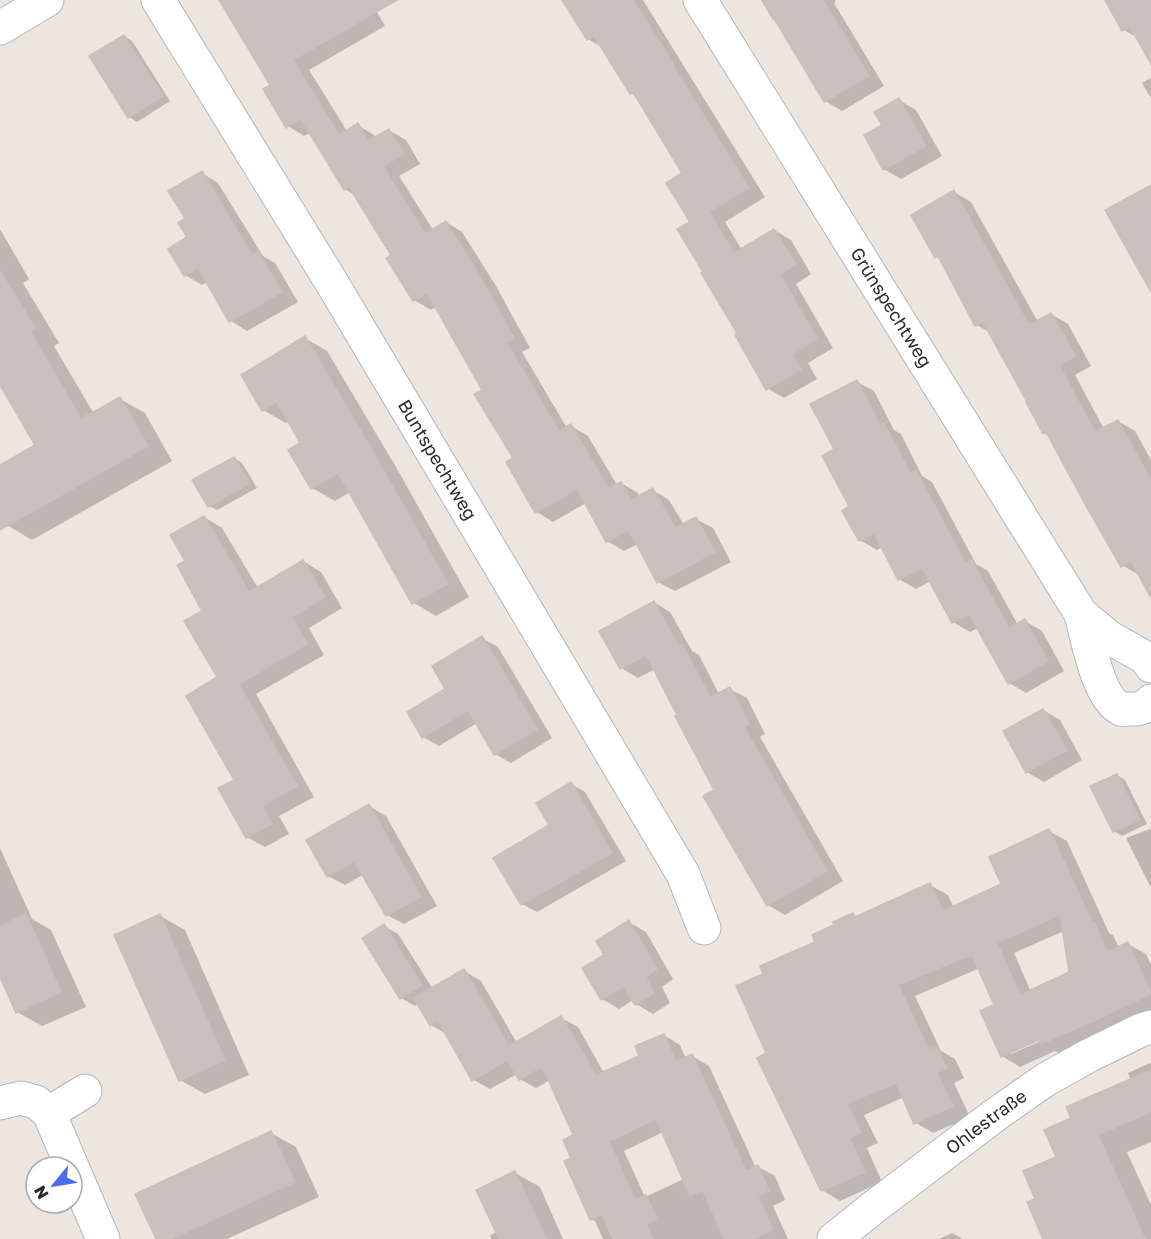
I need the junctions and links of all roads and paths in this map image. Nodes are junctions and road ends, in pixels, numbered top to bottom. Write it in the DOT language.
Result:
graph roads {
  1 [pos="46,0"];
  2 [pos="158,0"];
  3 [pos="700,0"];
  4 [pos="0,28"];
  5 [pos="1081,614"];
  6 [pos="1151,666"];
  7 [pos="1151,701"];
  8 [pos="704,928"];
  9 [pos="1151,1027"];
  10 [pos="85,1091"];
  11 [pos="0,1103"];
  12 [pos="49,1113"];
  13 [pos="104,1239"];
  14 [pos="834,1239"];
  1 -- 4 [label="street"];
  2 -- 8 [label="street, Buntspechtweg"];
  3 -- 5 [label="street, Grünspechtweg"];
  5 -- 6 [label="street, Grünspechtweg"];
  5 -- 7 [label="street, Grünspechtweg"];
  9 -- 14 [label="street, Ohlestraße"];
  10 -- 12 [label="street"];
  11 -- 12 [label="street"];
  12 -- 13 [label="street"];
}
